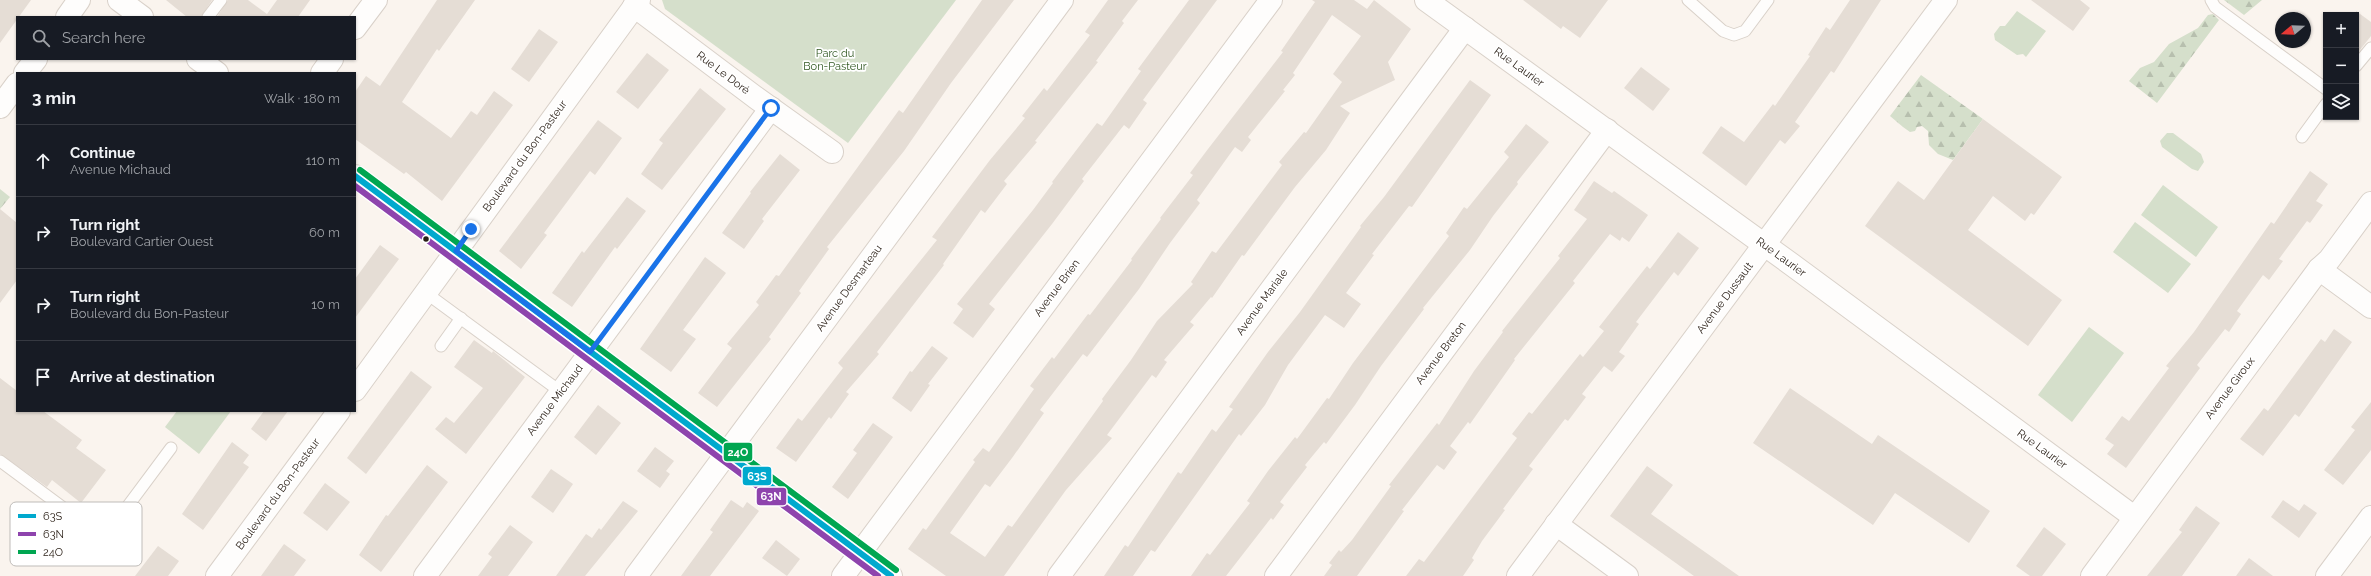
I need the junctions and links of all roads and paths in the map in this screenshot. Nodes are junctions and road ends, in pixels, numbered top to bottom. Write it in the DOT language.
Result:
graph roads {
  1 [pos="79,0"];
  2 [pos="119,0"];
  3 [pos="221,0"];
  4 [pos="376,0"];
  5 [pos="1062,0"];
  6 [pos="1271,0"];
  7 [pos="1426,0"];
  8 [pos="1688,0"];
  9 [pos="1768,0"];
  10 [pos="1946,0"];
  11 [pos="2211,0"];
  12 [pos="637,3"];
  13 [pos="68,16"];
  14 [pos="141,16"];
  15 [pos="209,16"];
  16 [pos="356,27"];
  17 [pos="1466,28"];
  18 [pos="2371,48"];
  19 [pos="35,60"];
  20 [pos="199,60"];
  21 [pos="331,60"];
  22 [pos="2359,62"];
  23 [pos="26,72"];
  24 [pos="216,72"];
  25 [pos="323,72"];
  26 [pos="16,85"];
  27 [pos="2323,87"];
  28 [pos="0,107"];
  29 [pos="771,108"];
  30 [pos="2323,108"];
  31 [pos="1607,130"];
  32 [pos="2302,137"];
  33 [pos="832,152"];
  34 [pos="356,177"];
  35 [pos="2371,203"];
  36 [pos="1764,245"];
  37 [pos="456,251"];
  38 [pos="2319,269"];
  39 [pos="426,293"];
  40 [pos="2371,306"];
  41 [pos="460,318"];
  42 [pos="441,346"];
  43 [pos="590,352"];
  44 [pos="356,389"];
  45 [pos="561,392"];
  46 [pos="338,412"];
  47 [pos="171,448"];
  48 [pos="726,453"];
  49 [pos="0,461"];
  50 [pos="55,502"];
  51 [pos="131,502"];
  52 [pos="2371,517"];
  53 [pos="2134,518"];
  54 [pos="1556,524"];
  55 [pos="860,553"];
  56 [pos="217,576"];
  57 [pos="425,576"];
  58 [pos="636,576"];
  59 [pos="843,576"];
  60 [pos="891,576"];
  61 [pos="1060,576"];
  62 [pos="1276,576"];
  63 [pos="1518,576"];
  64 [pos="1626,576"];
  65 [pos="2092,576"];
  66 [pos="2328,576"];
  1 -- 13 [label="street"];
  2 -- 14 [label="street"];
  3 -- 15 [label="lane"];
  4 -- 16 [label="street"];
  5 -- 48 [label="street, Avenue Desmarteau"];
  6 -- 55 [label="street, Avenue Brien"];
  7 -- 17 [label="street, Rue Laurier"];
  8 -- 9 [label="lane"];
  10 -- 36 [label="street, Avenue Dussault"];
  11 -- 27 [label="lane"];
  12 -- 29 [label="street, Rue Le Doré"];
  12 -- 37 [label="street, Boulevard du Bon-Pasteur"];
  17 -- 31 [label="street, Rue Laurier"];
  17 -- 61 [label="street, Avenue Mariale"];
  18 -- 22 [label="lane"];
  19 -- 23 [label="street"];
  20 -- 24 [label="street"];
  21 -- 25 [label="street"];
  26 -- 28 [label="street"];
  29 -- 33 [label="street, Rue Le Doré"];
  29 -- 43 [label="street, Avenue Michaud"];
  30 -- 32 [label="lane"];
  31 -- 36 [label="street, Rue Laurier"];
  31 -- 62 [label="street, Avenue Breton"];
  34 -- 37 [label="street"];
  35 -- 38 [label="street, Avenue Giroux"];
  36 -- 53 [label="street, Rue Laurier"];
  36 -- 54 [label="street, Avenue Dussault"];
  37 -- 39 [label="street, Boulevard du Bon-Pasteur"];
  37 -- 43 [label="street"];
  38 -- 40 [label="street"];
  38 -- 53 [label="street, Avenue Giroux"];
  39 -- 41 [label="lane"];
  39 -- 44 [label="street, Boulevard du Bon-Pasteur"];
  41 -- 42 [label="lane"];
  41 -- 45 [label="lane"];
  43 -- 45 [label="street, Avenue Michaud"];
  43 -- 48 [label="street"];
  45 -- 57 [label="street, Avenue Michaud"];
  46 -- 56 [label="street, Boulevard du Bon-Pasteur"];
  47 -- 51 [label="lane"];
  48 -- 55 [label="street"];
  48 -- 58 [label="street, Avenue Desmarteau"];
  49 -- 50 [label="lane"];
  52 -- 66 [label="street"];
  53 -- 65 [label="street, Avenue Giroux"];
  54 -- 63 [label="street, Avenue Dussault"];
  54 -- 64 [label="street"];
  55 -- 59 [label="street, Avenue Brien"];
  55 -- 60 [label="street"];
}
